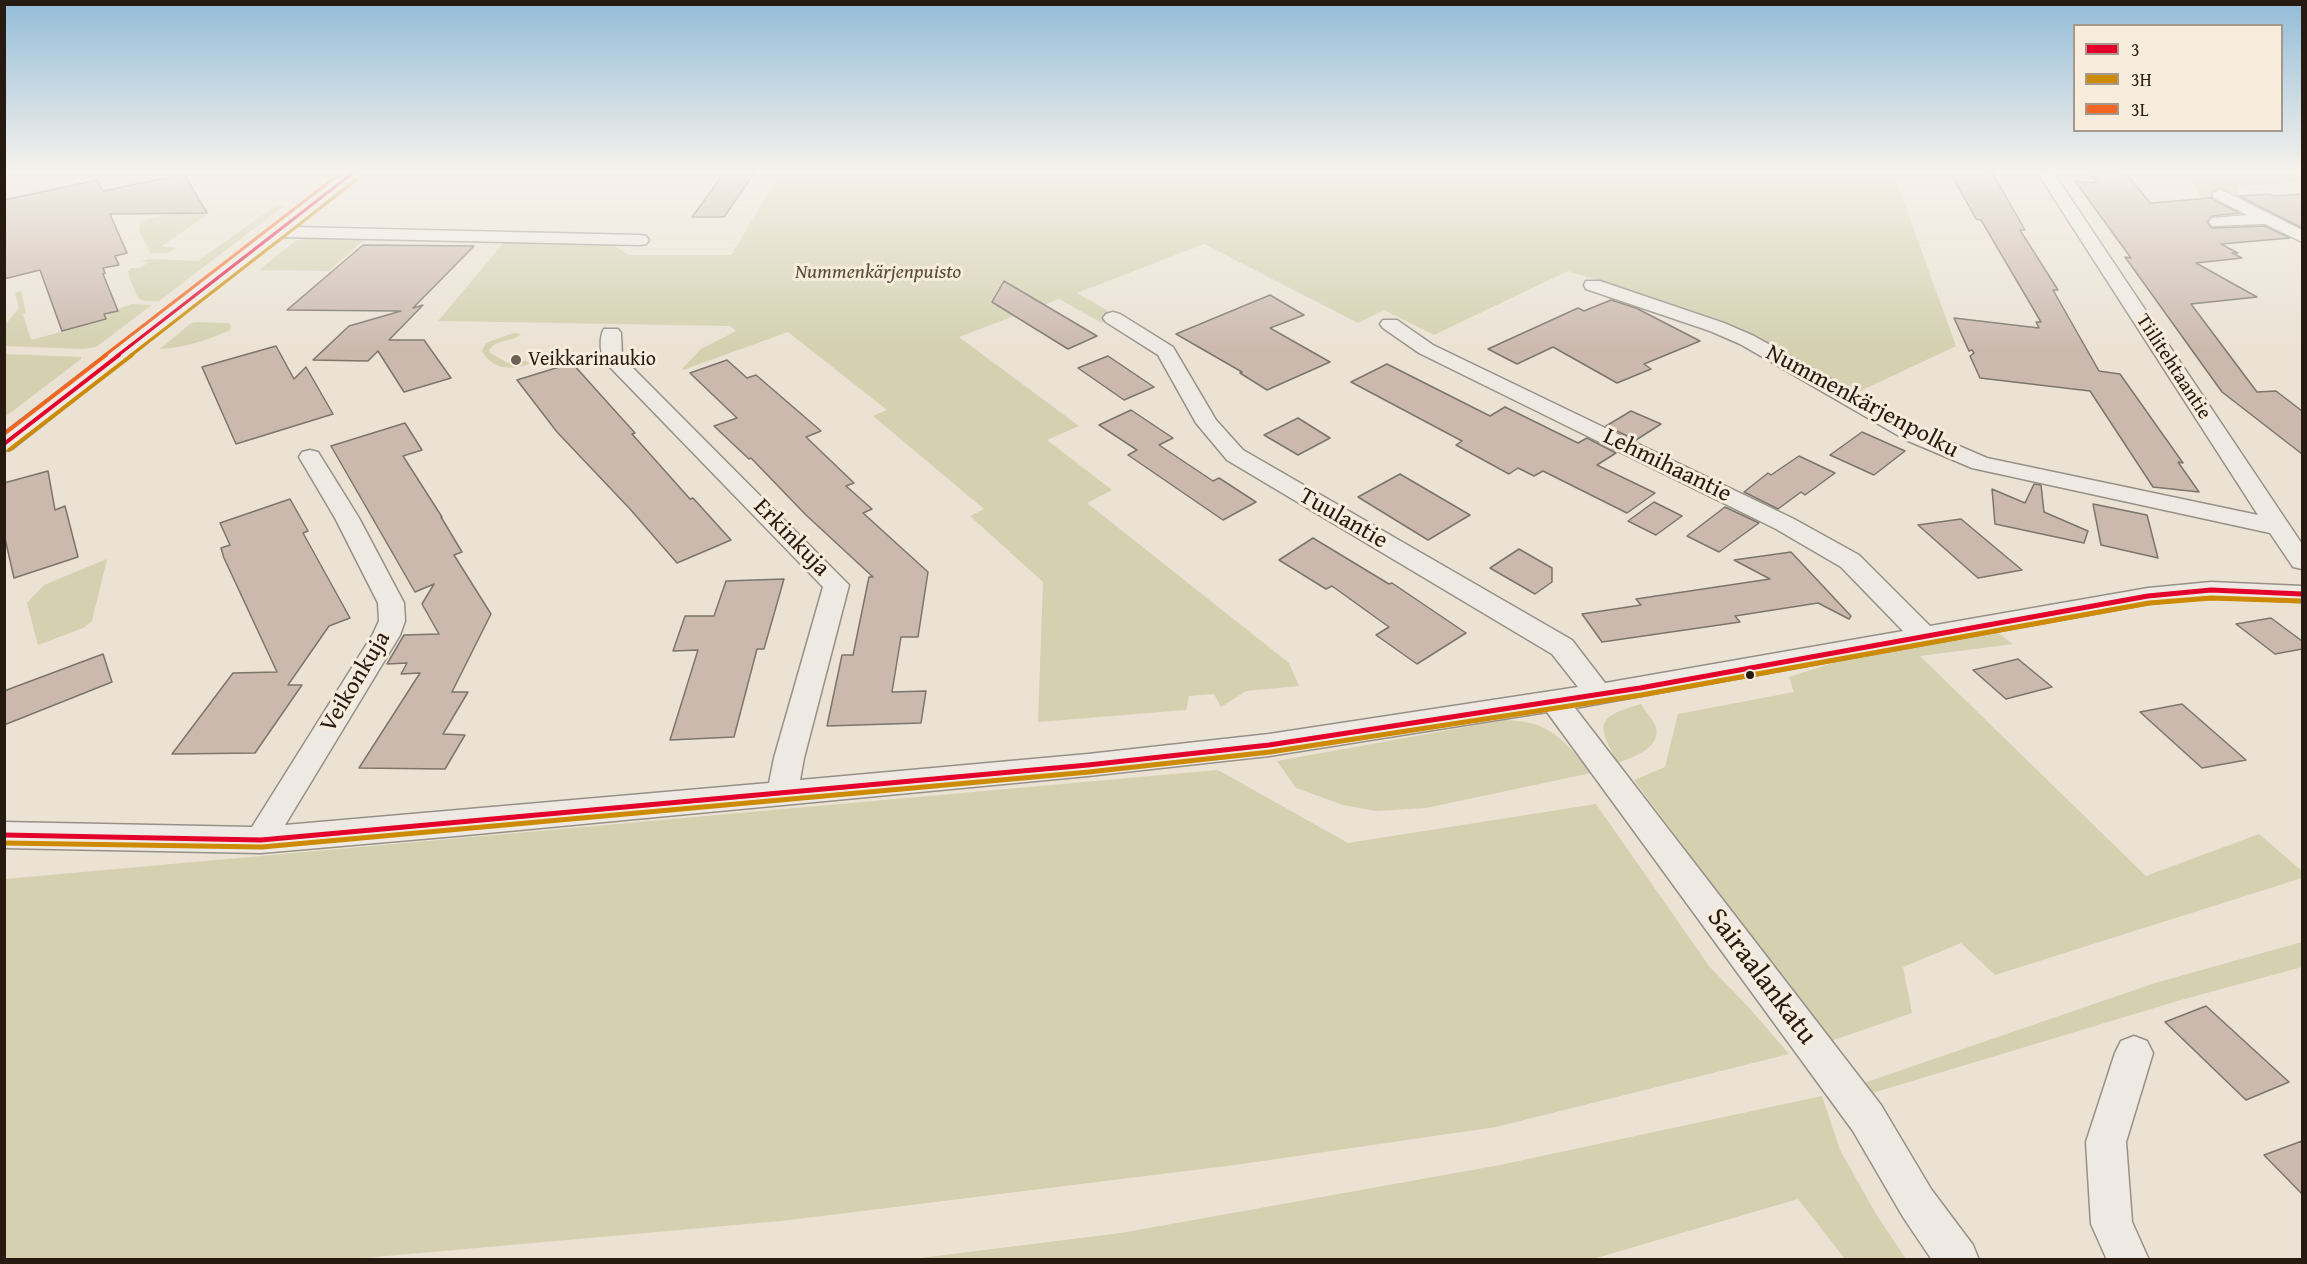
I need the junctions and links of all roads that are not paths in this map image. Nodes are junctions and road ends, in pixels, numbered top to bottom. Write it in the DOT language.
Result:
graph roads {
  1 [pos="2084,231"];
  2 [pos="277,232"];
  3 [pos="640,240"];
  4 [pos="1593,285"];
  5 [pos="1113,318"];
  6 [pos="1390,324"];
  7 [pos="611,333"];
  8 [pos="4,444"];
  9 [pos="310,457"];
  10 [pos="2278,528"];
  11 [pos="2302,561"];
  12 [pos="2302,594"];
  13 [pos="1923,636"];
  14 [pos="1599,695"];
  15 [pos="1555,702"];
  16 [pos="783,793"];
  17 [pos="4,835"];
  18 [pos="261,840"];
  19 [pos="2134,1053"];
  20 [pos="1958,1260"];
  21 [pos="2128,1260"];
  1 -- 10 [label="street, Tiilitehtaantie"];
  2 -- 3 [label="street"];
  2 -- 8 [label="street"];
  4 -- 10 [label="street, Nummenkärjenpolku"];
  5 -- 14 [label="street, Tuulantie"];
  6 -- 13 [label="street, Lehmihaantie"];
  7 -- 16 [label="street, Erkinkuja"];
  9 -- 18 [label="street, Veikonkuja"];
  10 -- 11 [label="street, Tiilitehtaantie"];
  12 -- 13 [label="street"];
  13 -- 14 [label="street"];
  14 -- 15 [label="street"];
  15 -- 16 [label="street"];
  15 -- 20 [label="street, Sairaalankatu"];
  16 -- 18 [label="street"];
  17 -- 18 [label="street"];
  19 -- 21 [label="street"];
}
